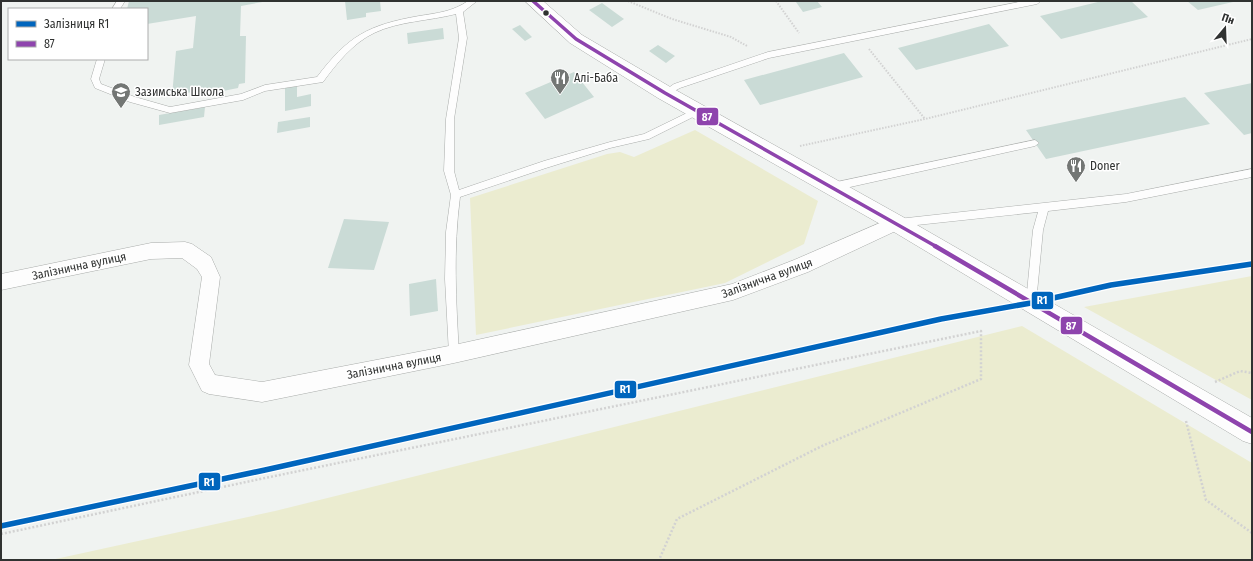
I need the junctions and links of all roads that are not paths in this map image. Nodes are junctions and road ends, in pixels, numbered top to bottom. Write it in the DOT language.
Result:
graph roads {
  1 [pos="473,1"];
  2 [pos="534,1"];
  3 [pos="1038,1"];
  4 [pos="459,11"];
  5 [pos="101,60"];
  6 [pos="666,93"];
  7 [pos="698,111"];
  8 [pos="1035,143"];
  9 [pos="1252,173"];
  10 [pos="832,187"];
  11 [pos="456,195"];
  12 [pos="1045,207"];
  13 [pos="896,223"];
  14 [pos="1,282"];
  15 [pos="1031,302"];
  16 [pos="454,354"];
  17 [pos="1252,432"];
  1 -- 4 [label="lane"];
  2 -- 6 [label="street"];
  3 -- 6 [label="lane"];
  4 -- 5 [label="lane"];
  4 -- 11 [label="lane"];
  6 -- 7 [label="street"];
  7 -- 10 [label="street"];
  7 -- 11 [label="lane"];
  8 -- 10 [label="lane"];
  9 -- 12 [label="lane"];
  10 -- 13 [label="street"];
  11 -- 16 [label="lane"];
  12 -- 13 [label="lane"];
  12 -- 15 [label="lane"];
  13 -- 15 [label="street"];
  13 -- 16 [label="street, Залізнична вулиця"];
  14 -- 16 [label="street, Залізнична вулиця"];
  15 -- 17 [label="street"];
}
